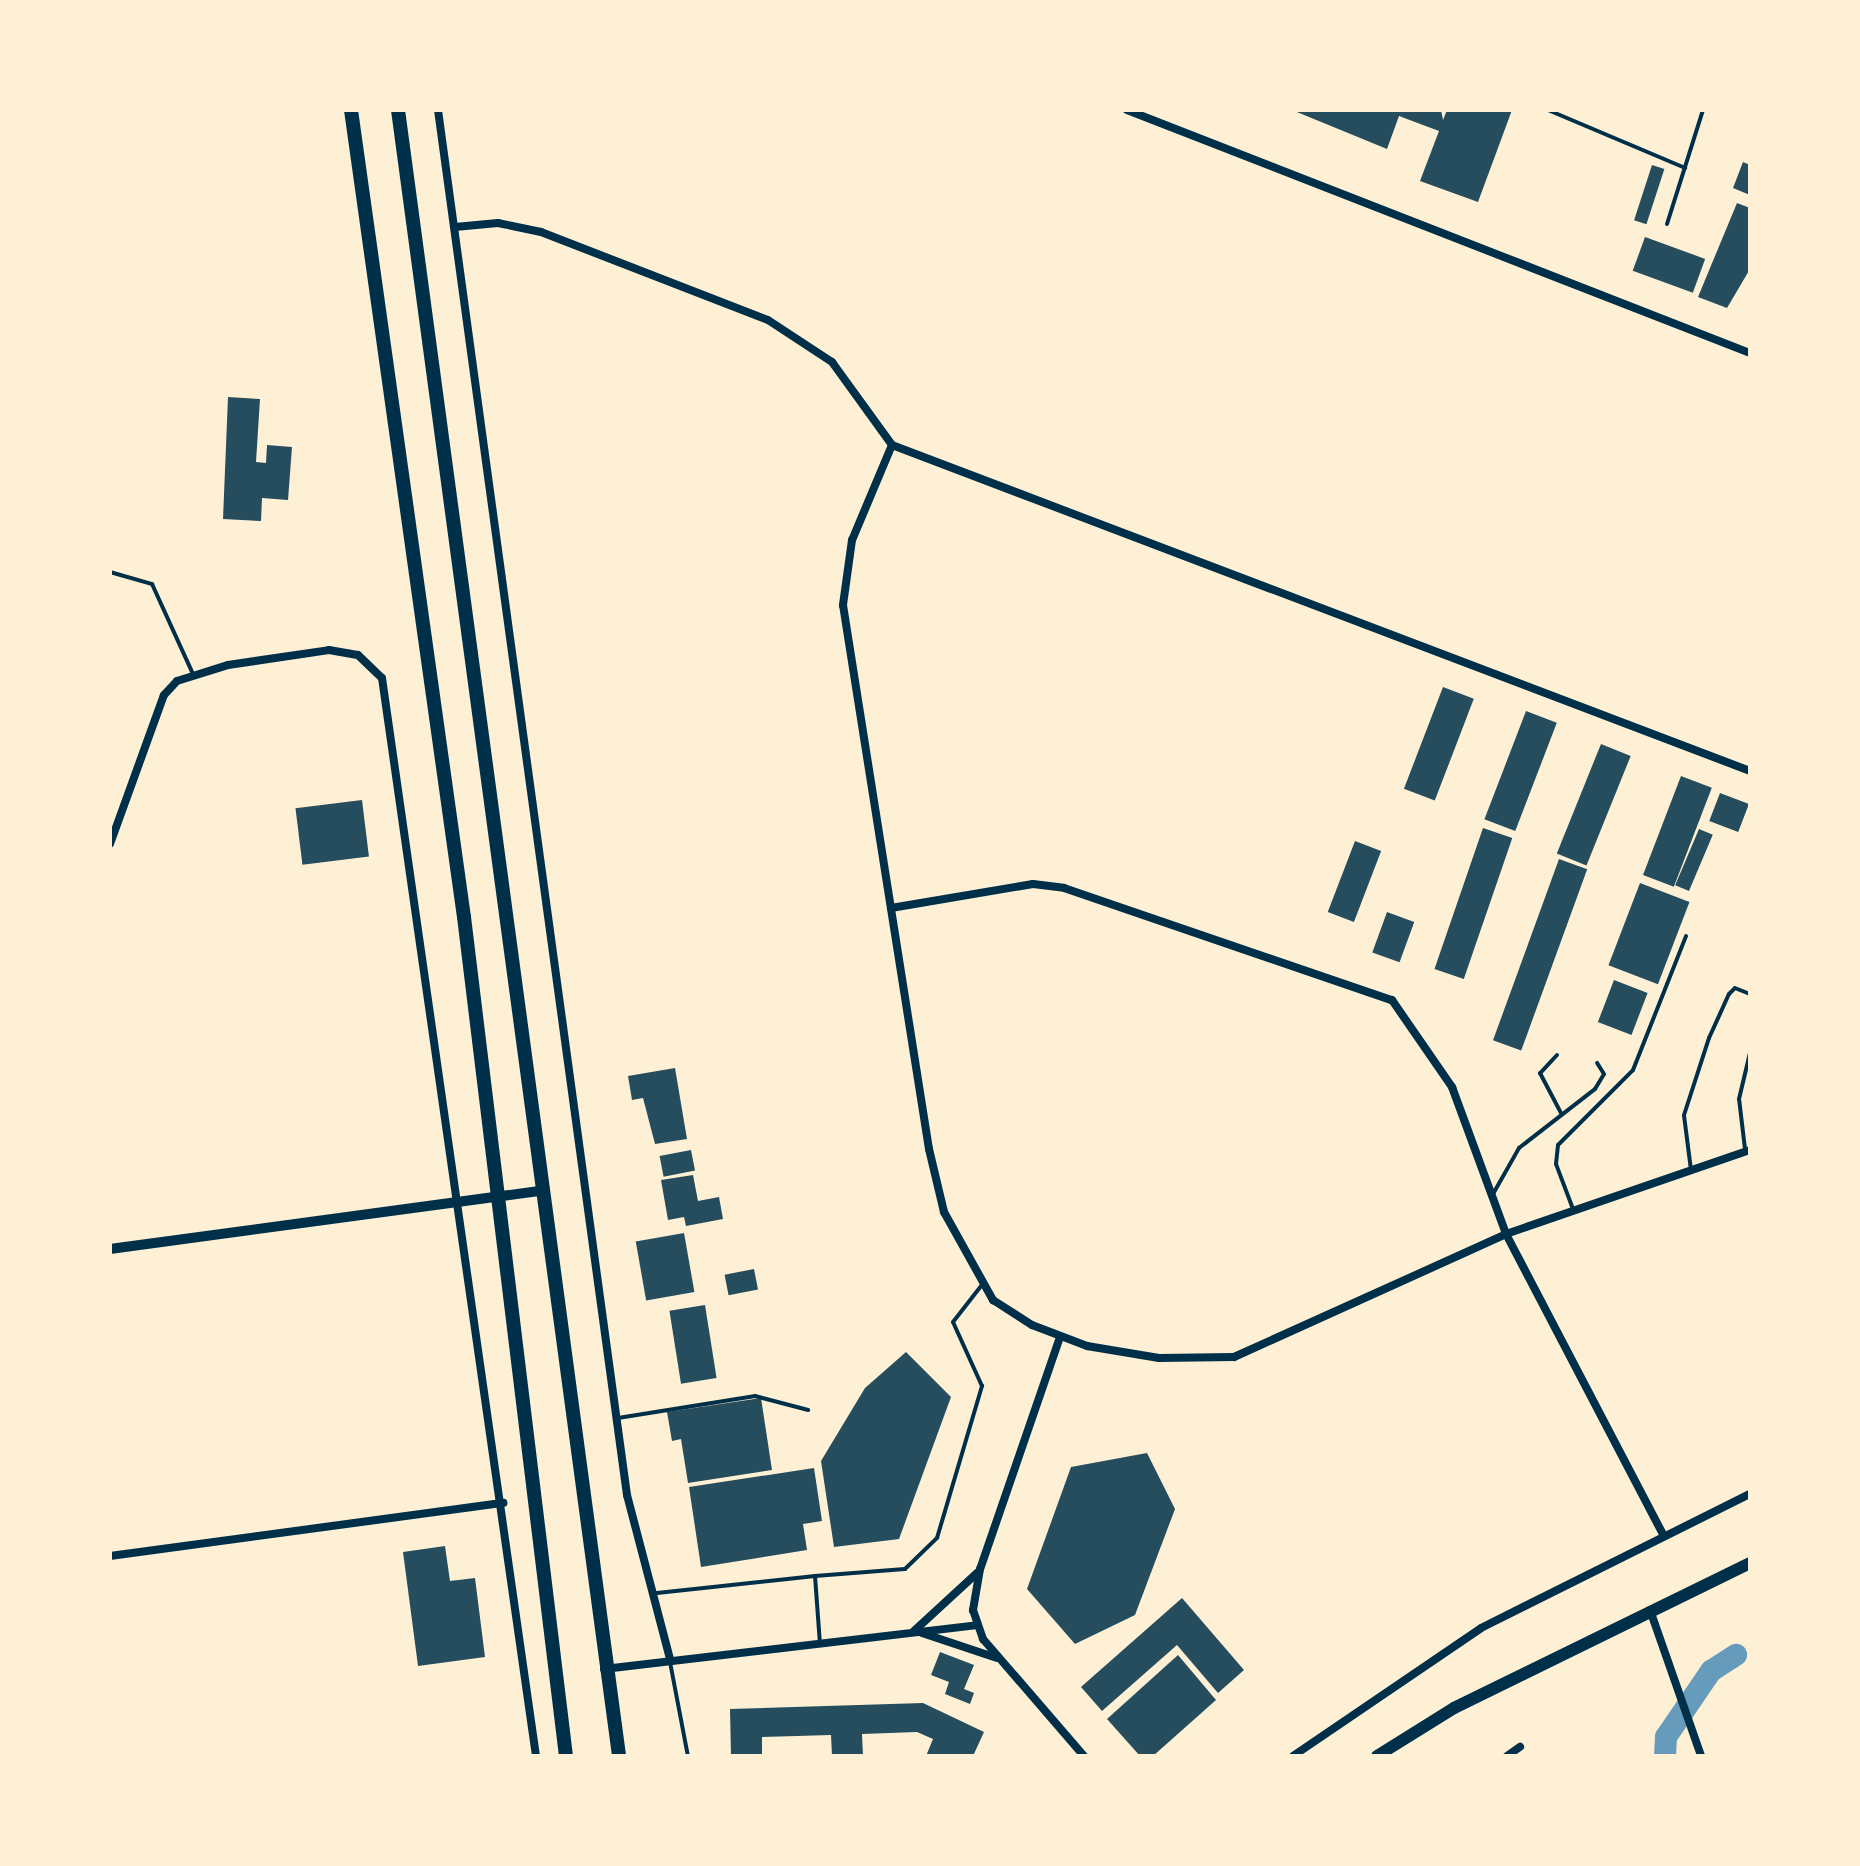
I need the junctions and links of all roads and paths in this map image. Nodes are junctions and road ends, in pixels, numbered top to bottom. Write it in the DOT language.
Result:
graph roads {
  1 [pos="351,110"];
  2 [pos="398,110"];
  3 [pos="438,110"];
  4 [pos="1127,110"];
  5 [pos="1548,110"];
  6 [pos="1703,110"];
  7 [pos="1685,168"];
  8 [pos="1667,224"];
  9 [pos="455,227"];
  10 [pos="1750,353"];
  11 [pos="892,445"];
  12 [pos="110,572"];
  13 [pos="193,674"];
  14 [pos="1750,771"];
  15 [pos="110,844"];
  16 [pos="891,908"];
  17 [pos="1686,936"];
  18 [pos="1750,994"];
  19 [pos="1750,1053"];
  20 [pos="1557,1055"];
  21 [pos="1597,1063"];
  22 [pos="1561,1113"];
  23 [pos="1748,1151"];
  24 [pos="1691,1171"];
  25 [pos="541,1191"];
  26 [pos="497,1196"];
  27 [pos="1492,1196"];
  28 [pos="457,1204"];
  29 [pos="1574,1211"];
  30 [pos="1506,1234"];
  31 [pos="110,1249"];
  32 [pos="981,1286"];
  33 [pos="1060,1337"];
  34 [pos="808,1410"];
  35 [pos="616,1418"];
  36 [pos="1750,1494"];
  37 [pos="503,1503"];
  38 [pos="1663,1534"];
  39 [pos="110,1556"];
  40 [pos="1750,1563"];
  41 [pos="980,1569"];
  42 [pos="815,1576"];
  43 [pos="657,1593"];
  44 [pos="1649,1609"];
  45 [pos="977,1625"];
  46 [pos="914,1632"];
  47 [pos="820,1644"];
  48 [pos="670,1659"];
  49 [pos="1002,1660"];
  50 [pos="603,1669"];
  51 [pos="1520,1747"];
  52 [pos="536,1756"];
  53 [pos="566,1756"];
  54 [pos="619,1756"];
  55 [pos="688,1756"];
  56 [pos="1084,1756"];
  57 [pos="1293,1756"];
  58 [pos="1377,1756"];
  59 [pos="1507,1756"];
  60 [pos="1701,1756"];
  1 -- 26 [label="highway"];
  2 -- 25 [label="highway"];
  3 -- 9 [label="street"];
  4 -- 10 [label="street"];
  5 -- 7 [label="lane"];
  6 -- 7 [label="lane"];
  7 -- 8 [label="lane"];
  9 -- 11 [label="street"];
  9 -- 35 [label="street"];
  11 -- 14 [label="street"];
  11 -- 16 [label="street"];
  12 -- 13 [label="lane"];
  13 -- 15 [label="street"];
  13 -- 28 [label="street"];
  16 -- 27 [label="street"];
  16 -- 32 [label="street"];
  17 -- 29 [label="lane"];
  18 -- 24 [label="lane"];
  19 -- 23 [label="lane"];
  20 -- 22 [label="lane"];
  21 -- 22 [label="lane"];
  22 -- 27 [label="lane"];
  23 -- 24 [label="street"];
  24 -- 29 [label="street"];
  25 -- 26 [label="street"];
  25 -- 50 [label="highway"];
  26 -- 28 [label="street"];
  26 -- 53 [label="highway"];
  27 -- 30 [label="street"];
  28 -- 31 [label="street"];
  28 -- 37 [label="street"];
  29 -- 30 [label="street"];
  30 -- 33 [label="street"];
  30 -- 38 [label="street"];
  32 -- 33 [label="street"];
  32 -- 42 [label="lane"];
  33 -- 41 [label="street"];
  34 -- 35 [label="lane"];
  35 -- 43 [label="street"];
  36 -- 38 [label="street"];
  37 -- 39 [label="street"];
  37 -- 52 [label="street"];
  38 -- 57 [label="street"];
  40 -- 44 [label="main road"];
  41 -- 45 [label="street"];
  41 -- 46 [label="street"];
  42 -- 43 [label="lane"];
  42 -- 47 [label="lane"];
  43 -- 48 [label="street"];
  44 -- 58 [label="main road"];
  44 -- 60 [label="street"];
  45 -- 46 [label="street"];
  45 -- 49 [label="street"];
  46 -- 47 [label="street"];
  46 -- 49 [label="street"];
  47 -- 48 [label="street"];
  48 -- 50 [label="street"];
  48 -- 55 [label="lane"];
  49 -- 56 [label="street"];
  50 -- 54 [label="highway"];
  51 -- 59 [label="street"];
}
